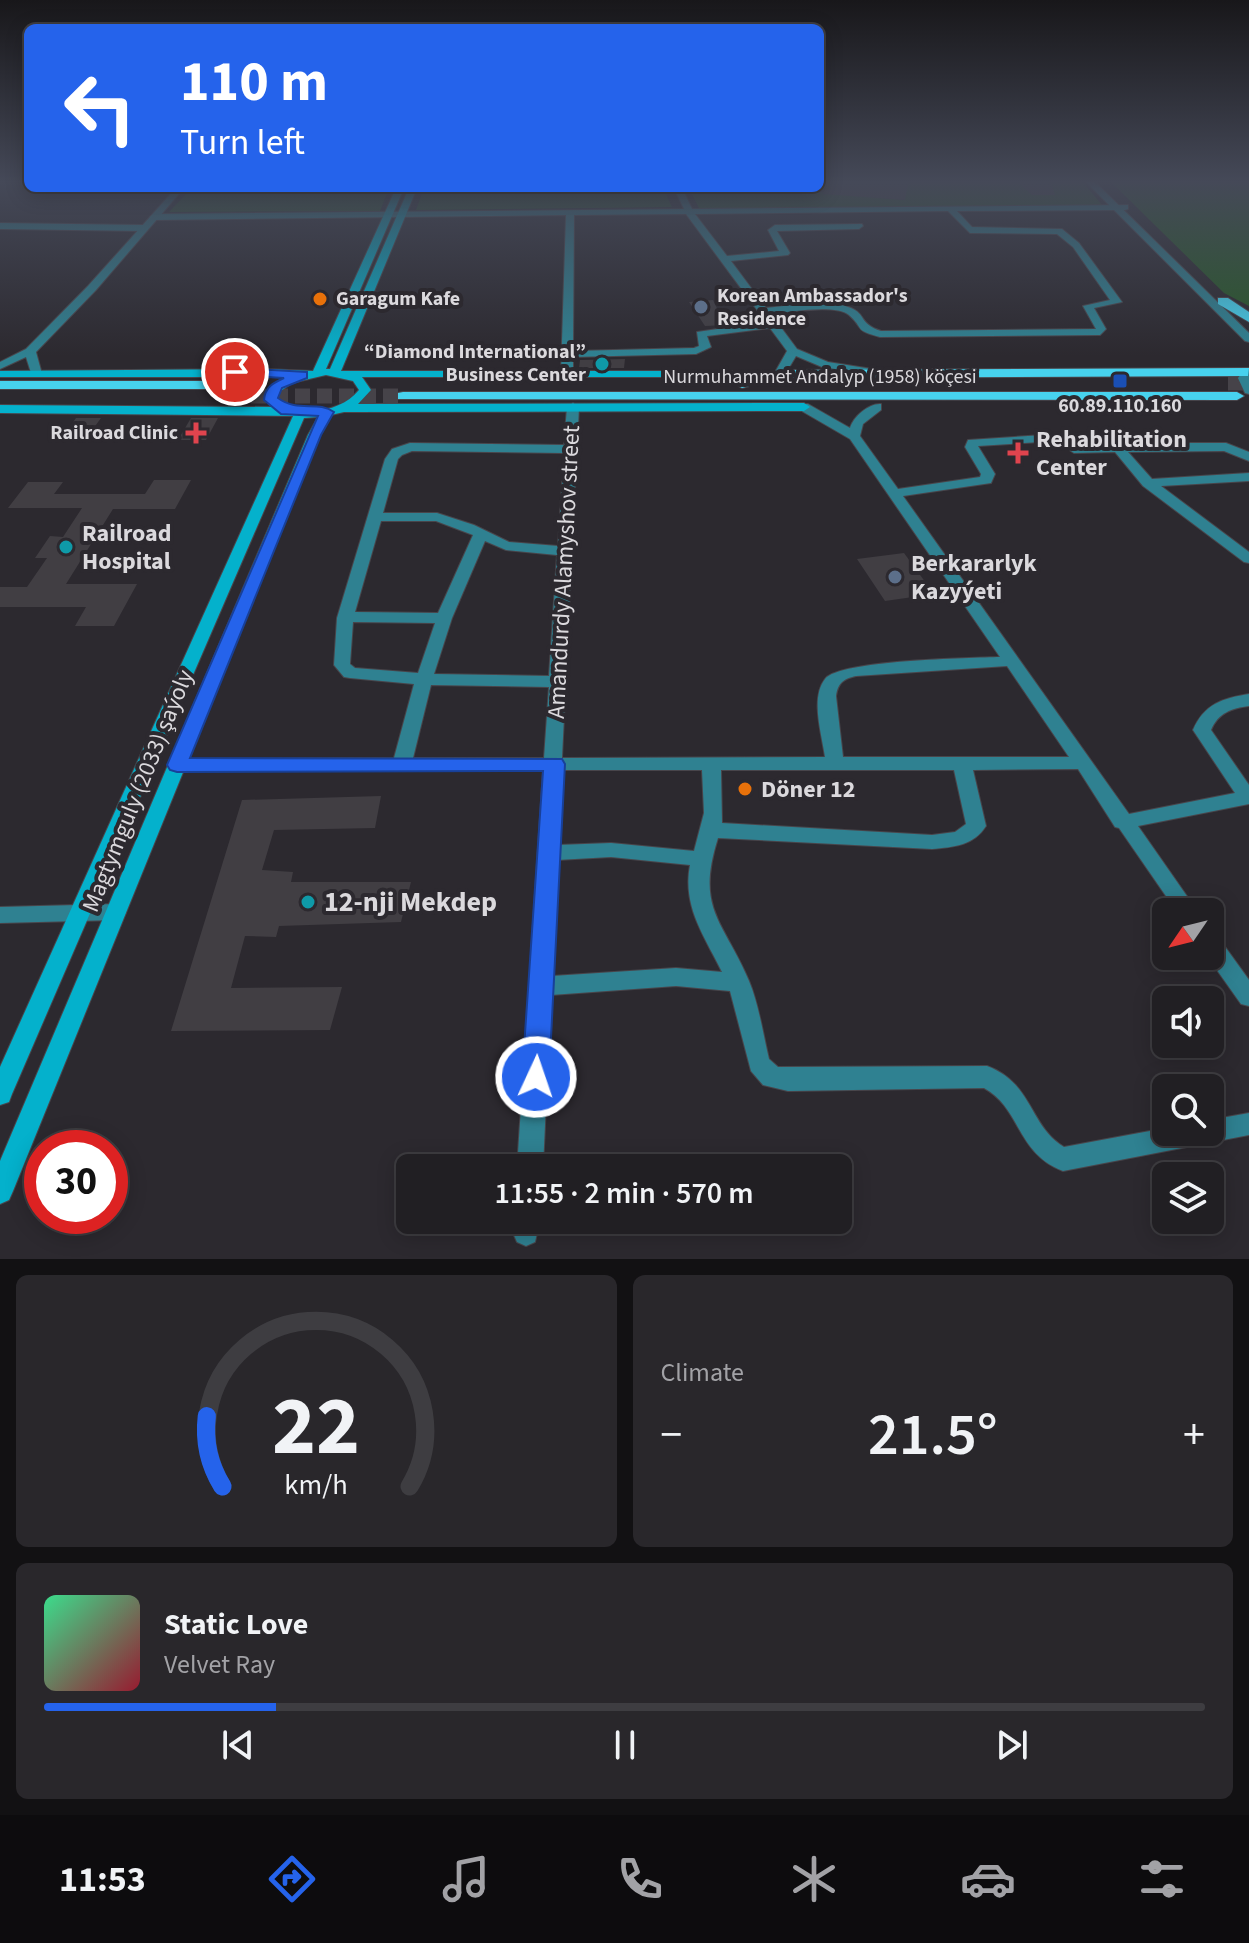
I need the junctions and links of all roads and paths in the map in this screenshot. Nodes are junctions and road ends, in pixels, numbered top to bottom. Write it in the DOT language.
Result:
graph roads {
  1 [pos="135,239"];
  2 [pos="379,239"];
  3 [pos="393,239"];
  4 [pos="570,239"];
  5 [pos="710,239"];
  6 [pos="777,239"];
  7 [pos="1069,239"];
  8 [pos="1145,239"];
  9 [pos="1158,239"];
  10 [pos="725,259"];
  11 [pos="1223,301"];
  12 [pos="765,311"];
  13 [pos="1249,321"];
  14 [pos="774,324"];
  15 [pos="1249,339"];
  16 [pos="30,351"];
  17 [pos="793,351"];
  18 [pos="343,352"];
  19 [pos="568,354"];
  20 [pos="326,360"];
  21 [pos="0,366"];
  22 [pos="1248,372"];
  23 [pos="318,373"];
  24 [pos="341,373"];
  25 [pos="394,373"];
  26 [pos="567,373"];
  27 [pos="0,374"];
  28 [pos="36,374"];
  29 [pos="780,374"];
  30 [pos="916,374"];
  31 [pos="302,375"];
  32 [pos="0,385"];
  33 [pos="1238,389"];
  34 [pos="258,390"];
  35 [pos="404,390"];
  36 [pos="745,390"];
  37 [pos="952,391"];
  38 [pos="0,399"];
  39 [pos="376,407"];
  40 [pos="573,407"];
  41 [pos="804,407"];
  42 [pos="877,407"];
  43 [pos="1249,408"];
  44 [pos="21,409"];
  45 [pos="334,410"];
  46 [pos="0,412"];
  47 [pos="293,412"];
  48 [pos="294,433"];
  49 [pos="314,435"];
  50 [pos="854,436"];
  51 [pos="1040,438"];
  52 [pos="1117,447"];
  53 [pos="568,449"];
  54 [pos="1074,449"];
  55 [pos="1249,457"];
  56 [pos="1249,477"];
  57 [pos="1148,483"];
  58 [pos="895,493"];
  59 [pos="376,517"];
  60 [pos="480,535"];
  61 [pos="566,551"];
  62 [pos="1249,559"];
  63 [pos="346,617"];
  64 [pos="444,618"];
  65 [pos="1012,661"];
  66 [pos="424,679"];
  67 [pos="559,682"];
  68 [pos="1249,700"];
  69 [pos="835,763"];
  70 [pos="962,763"];
  71 [pos="1082,763"];
  72 [pos="402,764"];
  73 [pos="554,764"];
  74 [pos="711,764"];
  75 [pos="177,765"];
  76 [pos="1248,797"];
  77 [pos="1122,822"];
  78 [pos="711,830"];
  79 [pos="549,853"];
  80 [pos="701,859"];
  81 [pos="1178,898"];
  82 [pos="116,912"];
  83 [pos="79,914"];
  84 [pos="0,915"];
  85 [pos="1224,962"];
  86 [pos="739,983"];
  87 [pos="541,986"];
  88 [pos="1249,997"];
  89 [pos="0,1094"];
  90 [pos="1249,1124"];
  91 [pos="1224,1129"];
  92 [pos="1152,1143"];
  93 [pos="531,1154"];
  94 [pos="0,1191"];
  1 -- 16 [label="street"];
  2 -- 20 [label="main road"];
  3 -- 18 [label="main road"];
  4 -- 19 [label="street"];
  5 -- 10 [label="street"];
  6 -- 10 [label="street"];
  7 -- 12 [label="street"];
  8 -- 15 [label="street"];
  9 -- 11 [label="street"];
  10 -- 12 [label="street"];
  11 -- 13 [label="main road"];
  12 -- 14 [label="street"];
  14 -- 17 [label="street"];
  14 -- 19 [label="street"];
  16 -- 21 [label="street"];
  16 -- 28 [label="street"];
  17 -- 29 [label="street"];
  17 -- 30 [label="street"];
  18 -- 24 [label="main road"];
  18 -- 25 [label="main road"];
  19 -- 26 [label="street"];
  20 -- 23 [label="main road"];
  20 -- 34 [label="main road"];
  22 -- 30 [label="main road"];
  22 -- 33 [label="street"];
  23 -- 24 [label="main road"];
  23 -- 31 [label="main road"];
  24 -- 25 [label="main road"];
  24 -- 45 [label="main road, Magtymguly (2033) şaýoly"];
  25 -- 26 [label="main road"];
  26 -- 29 [label="main road"];
  27 -- 28 [label="main road"];
  28 -- 34 [label="main road"];
  29 -- 30 [label="main road"];
  29 -- 36 [label="main road"];
  30 -- 37 [label="main road"];
  31 -- 34 [label="main road"];
  31 -- 47 [label="main road"];
  32 -- 34 [label="main road"];
  33 -- 37 [label="main road, Nurmuhammet Andalyp (1958) köçesi"];
  34 -- 38 [label="main road"];
  34 -- 44 [label="main road"];
  34 -- 47 [label="main road"];
  34 -- 48 [label="main road"];
  35 -- 36 [label="main road, Nurmuhammet Andalyp (1958) köçesi"];
  36 -- 37 [label="main road, Nurmuhammet Andalyp (1958) köçesi"];
  36 -- 41 [label="main road"];
  37 -- 42 [label="main road"];
  39 -- 40 [label="main road"];
  39 -- 45 [label="main road"];
  39 -- 49 [label="main road"];
  40 -- 41 [label="main road"];
  40 -- 53 [label="street, Amandurdy Alamyshov street"];
  41 -- 42 [label="main road"];
  41 -- 50 [label="street"];
  42 -- 43 [label="main road"];
  42 -- 50 [label="street, Nurmuhammet Andalyp (1958) köçesi"];
  44 -- 46 [label="street"];
  45 -- 47 [label="main road"];
  45 -- 49 [label="main road, Magtymguly (2033) şaýoly"];
  47 -- 48 [label="main road, Magtymguly (2033) şaýoly"];
  48 -- 83 [label="main road, Magtymguly (2033) şaýoly"];
  49 -- 75 [label="main road, Magtymguly (2033) şaýoly"];
  50 -- 58 [label="street"];
  51 -- 58 [label="street"];
  52 -- 54 [label="street"];
  52 -- 55 [label="street"];
  52 -- 57 [label="street"];
  53 -- 59 [label="street"];
  53 -- 61 [label="street, Amandurdy Alamyshov street"];
  56 -- 57 [label="street"];
  57 -- 62 [label="street"];
  58 -- 65 [label="street"];
  59 -- 60 [label="street"];
  59 -- 63 [label="street"];
  60 -- 61 [label="street"];
  60 -- 64 [label="street"];
  61 -- 67 [label="street, Amandurdy Alamyshov street"];
  63 -- 64 [label="street"];
  63 -- 66 [label="street"];
  64 -- 66 [label="street"];
  65 -- 69 [label="street"];
  65 -- 71 [label="street"];
  66 -- 67 [label="street"];
  66 -- 72 [label="street"];
  67 -- 73 [label="street, Amandurdy Alamyshov street"];
  68 -- 76 [label="street"];
  69 -- 70 [label="street"];
  69 -- 74 [label="street"];
  70 -- 71 [label="street"];
  70 -- 78 [label="street"];
  71 -- 77 [label="street"];
  72 -- 73 [label="street"];
  72 -- 75 [label="street"];
  73 -- 74 [label="street"];
  73 -- 79 [label="street, Amandurdy Alamyshov street"];
  74 -- 78 [label="street"];
  75 -- 82 [label="main road, Magtymguly (2033) şaýoly"];
  76 -- 77 [label="street"];
  77 -- 81 [label="street"];
  78 -- 80 [label="street"];
  79 -- 80 [label="street"];
  79 -- 87 [label="street, Amandurdy Alamyshov street"];
  80 -- 86 [label="street"];
  82 -- 83 [label="street"];
  82 -- 94 [label="main road, Magtymguly (2033) şaýoly"];
  83 -- 84 [label="street"];
  83 -- 89 [label="main road, Magtymguly (2033) şaýoly"];
  85 -- 88 [label="street"];
  86 -- 87 [label="street"];
  86 -- 92 [label="street"];
  87 -- 93 [label="street, Amandurdy Alamyshov street"];
  90 -- 91 [label="street"];
}
